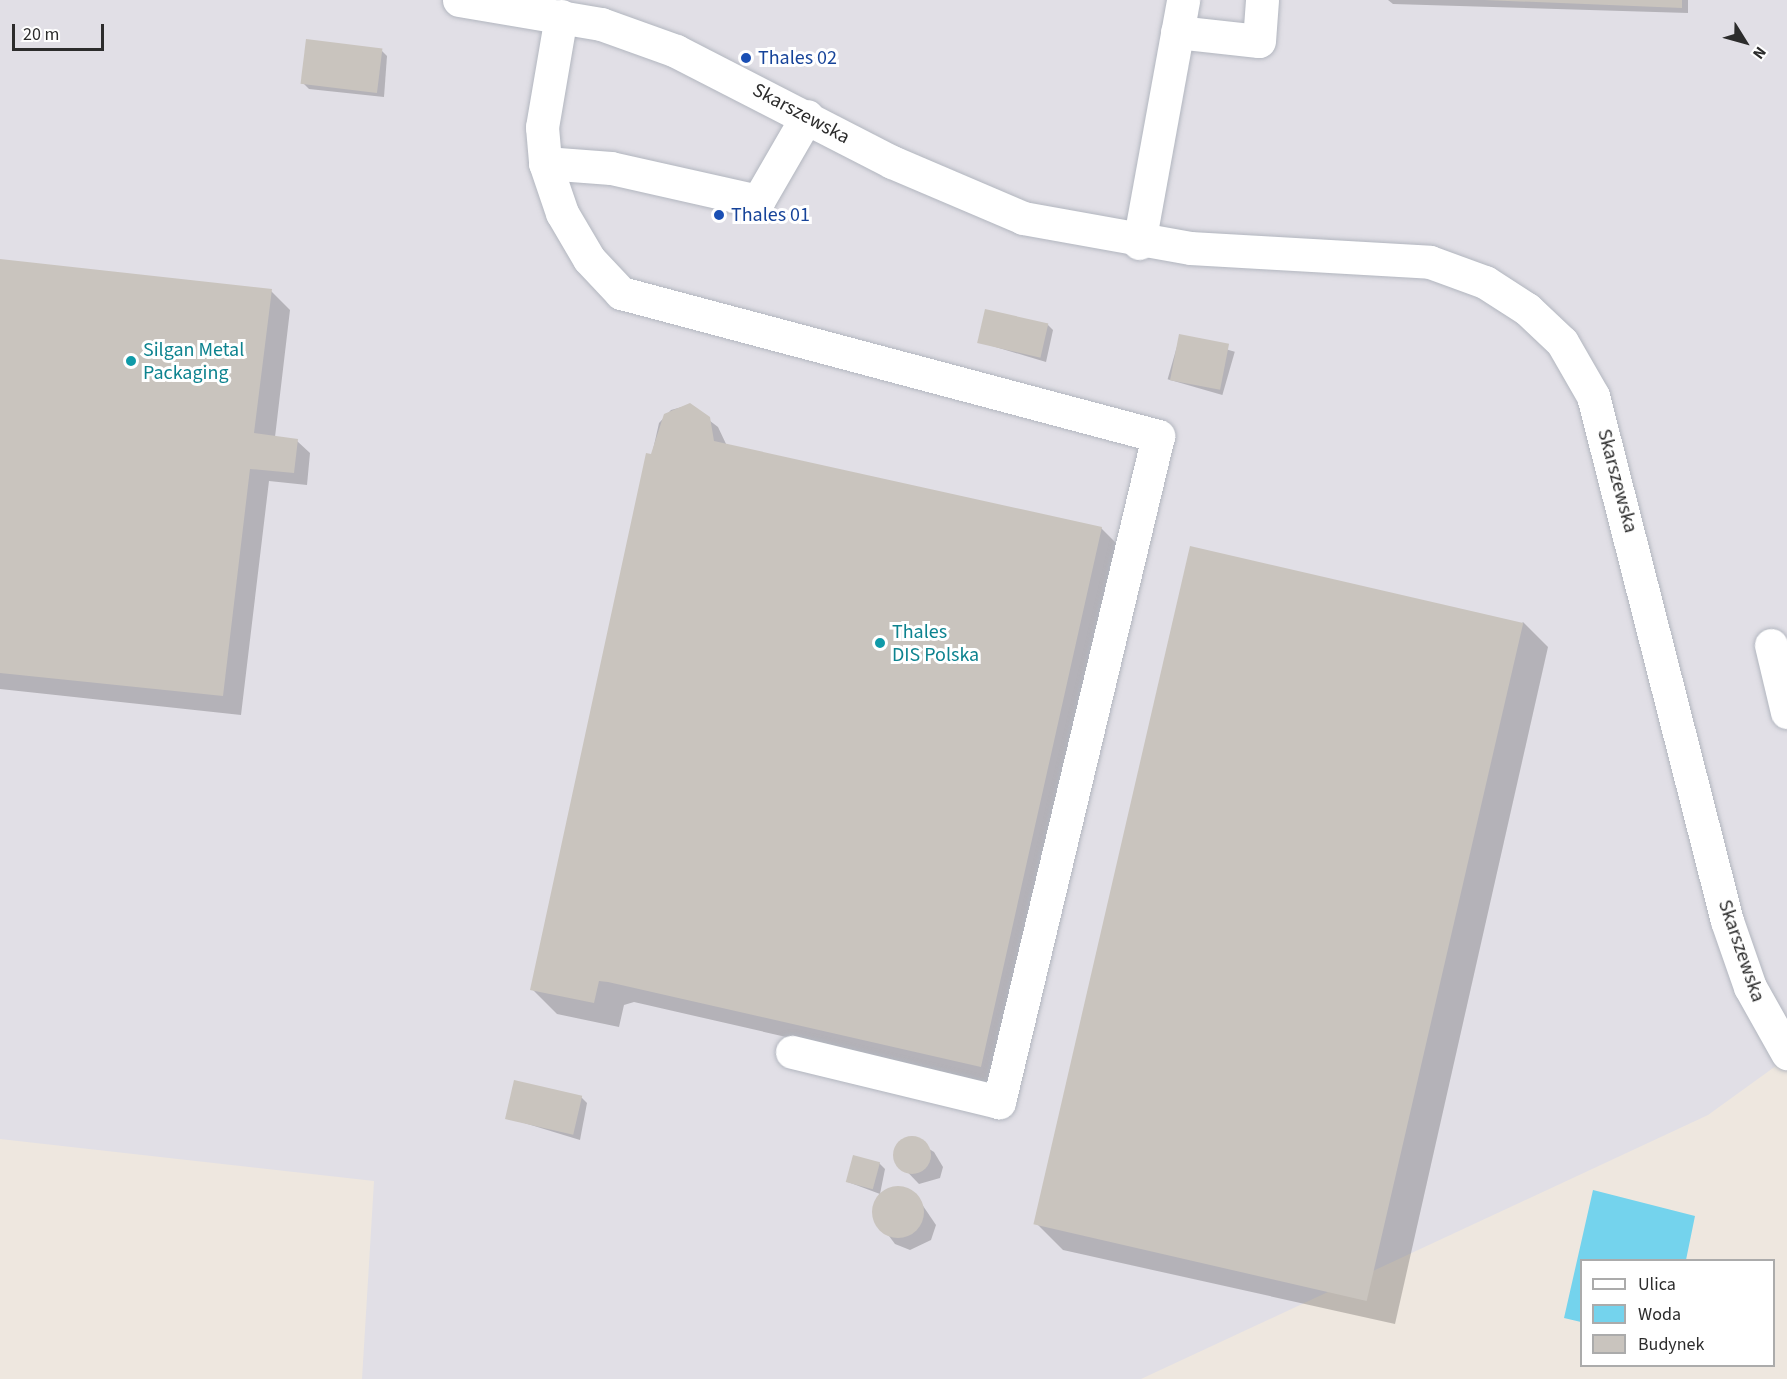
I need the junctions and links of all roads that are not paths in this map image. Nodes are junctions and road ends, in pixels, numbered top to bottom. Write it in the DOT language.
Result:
graph roads {
  1 [pos="459,0"];
  2 [pos="1183,0"];
  3 [pos="1262,0"];
  4 [pos="561,16"];
  5 [pos="1177,32"];
  6 [pos="807,116"];
  7 [pos="545,163"];
  8 [pos="1139,243"];
  9 [pos="1771,645"];
  10 [pos="1787,712"];
  11 [pos="792,1053"];
  12 [pos="1787,1053"];
  1 -- 4 [label="street, Skarszewska"];
  2 -- 5 [label="street"];
  3 -- 5 [label="street"];
  4 -- 6 [label="street, Skarszewska"];
  4 -- 7 [label="street"];
  5 -- 8 [label="street"];
  6 -- 7 [label="street"];
  6 -- 8 [label="street, Skarszewska"];
  7 -- 11 [label="street"];
  8 -- 12 [label="street, Skarszewska"];
  9 -- 10 [label="street"];
}
